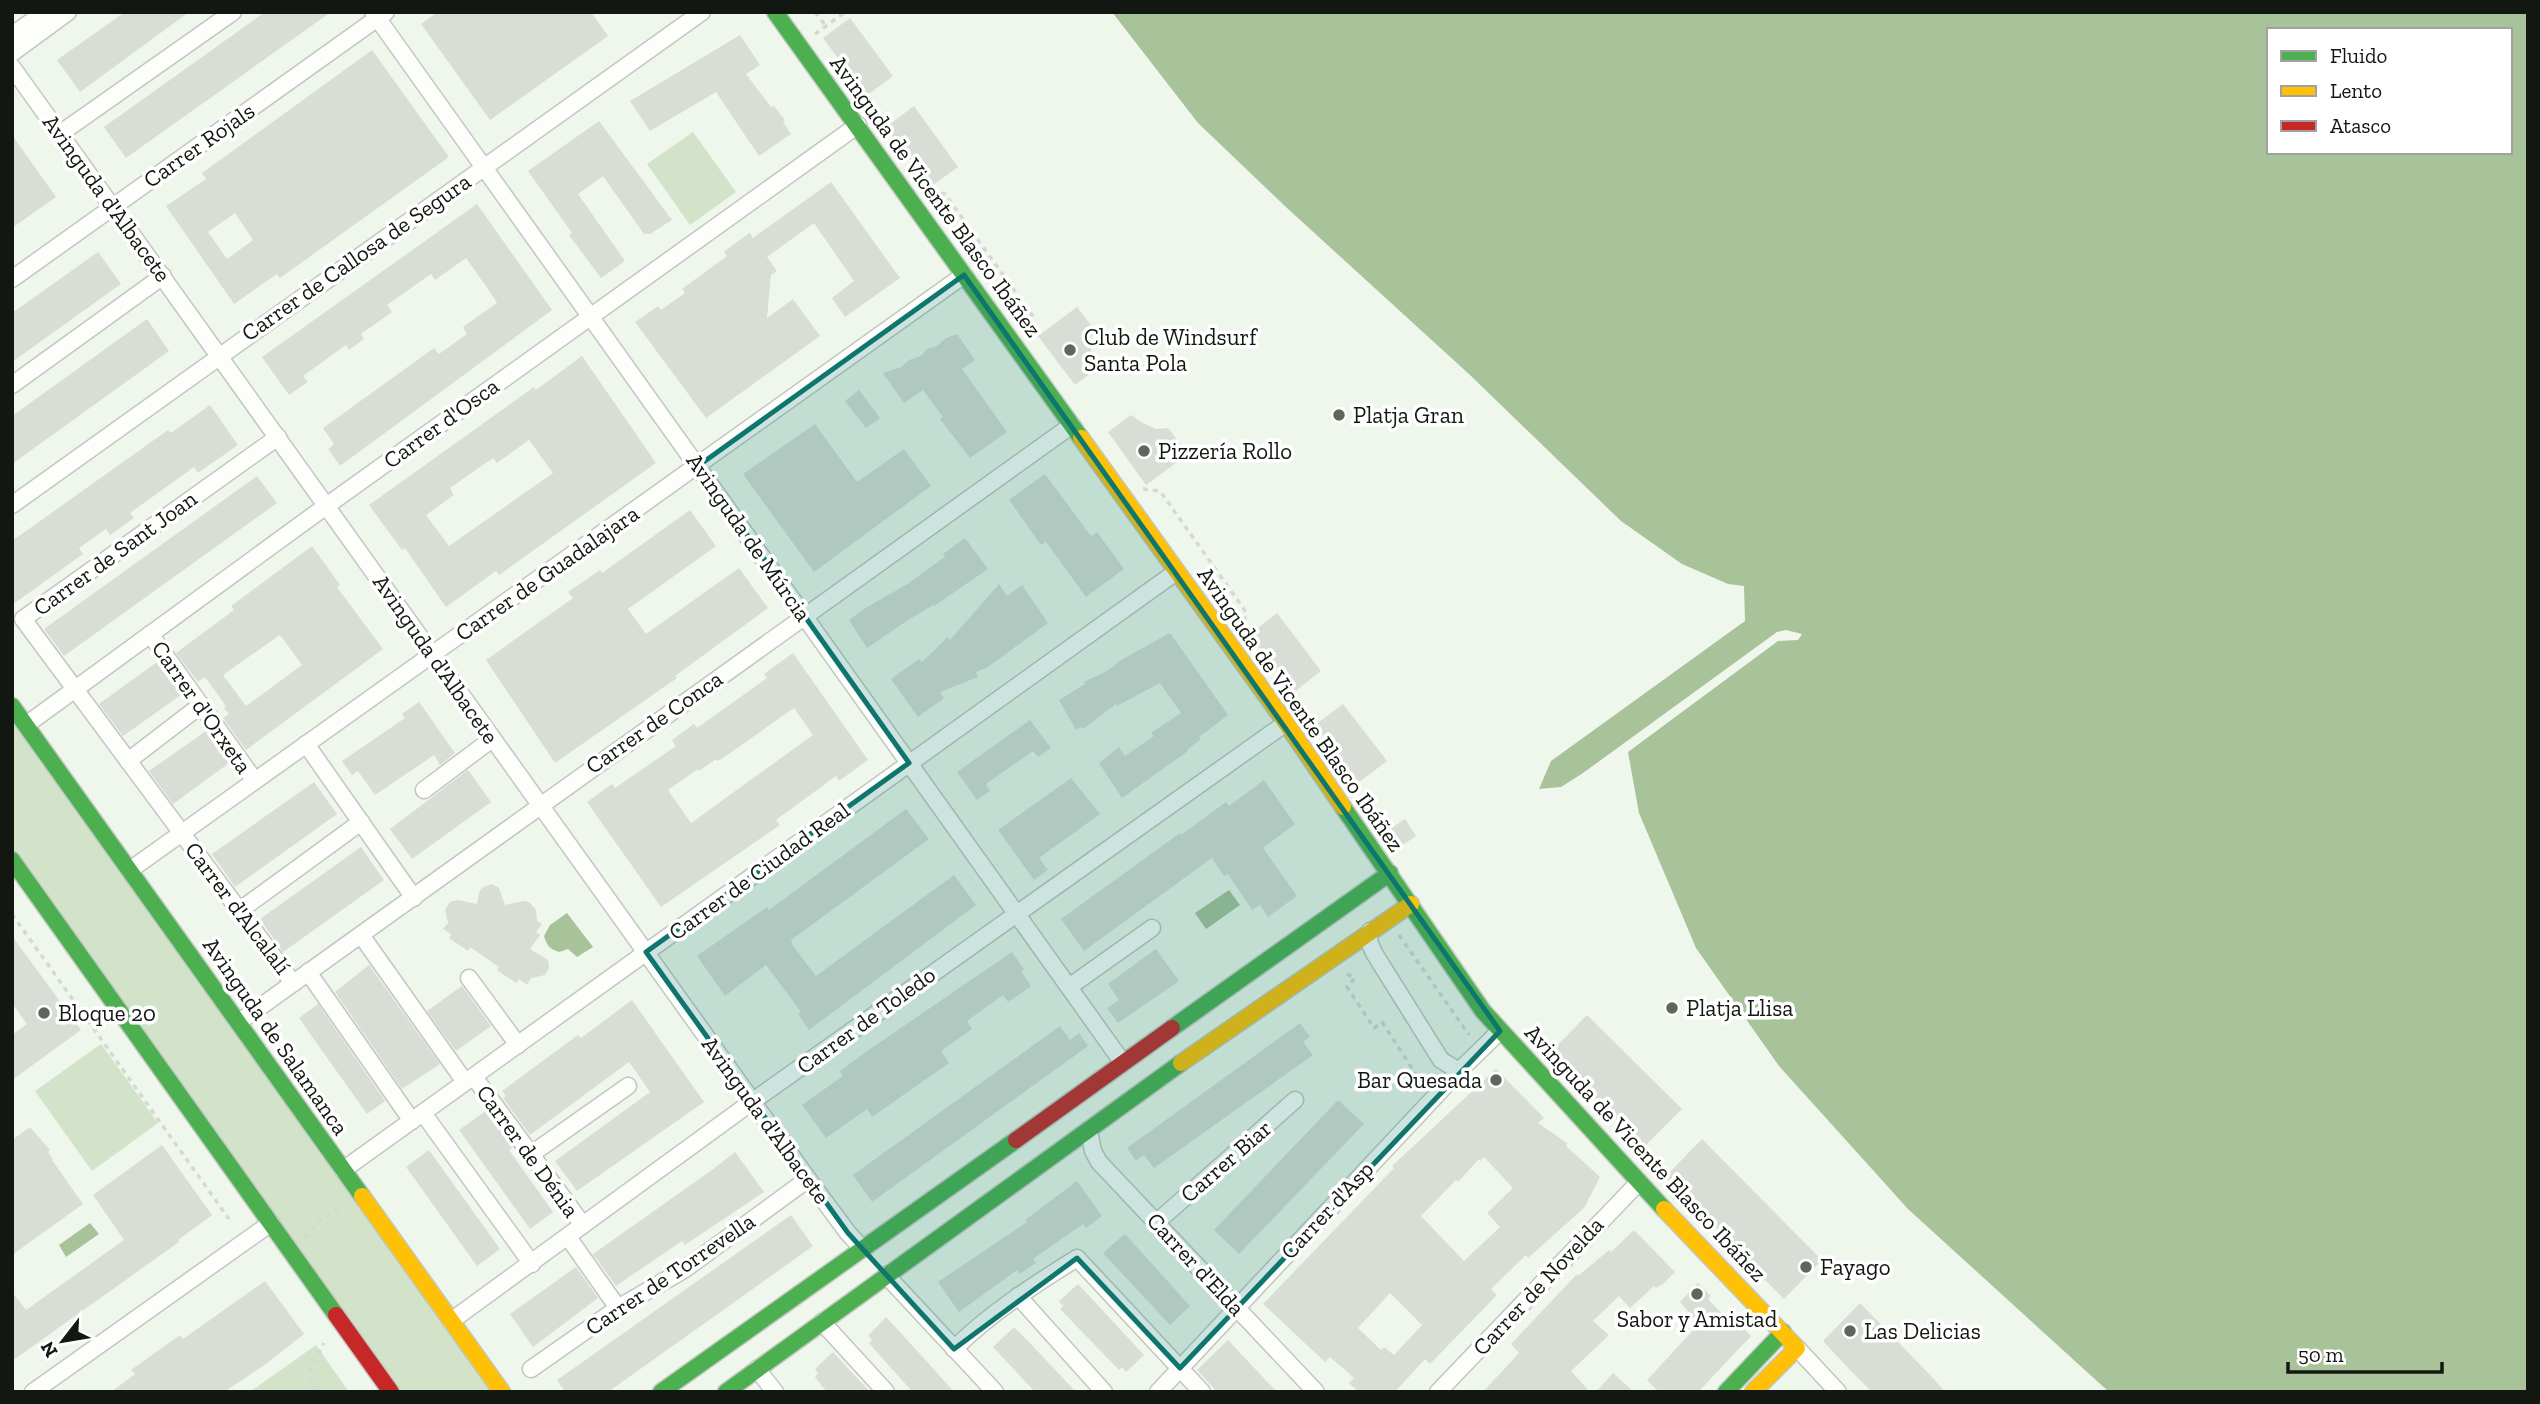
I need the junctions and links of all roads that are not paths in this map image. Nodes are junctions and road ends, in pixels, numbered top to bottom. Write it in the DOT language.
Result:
graph roads {
  1 [pos="45,12"];
  2 [pos="68,12"];
  3 [pos="233,12"];
  4 [pos="702,12"];
  5 [pos="775,12"];
  6 [pos="379,14"];
  7 [pos="12,35"];
  8 [pos="12,53"];
  9 [pos="12,67"];
  10 [pos="858,125"];
  11 [pos="61,133"];
  12 [pos="483,167"];
  13 [pos="113,206"];
  14 [pos="964,275"];
  15 [pos="163,276"];
  16 [pos="12,279"];
  17 [pos="590,316"];
  18 [pos="220,355"];
  19 [pos="12,385"];
  20 [pos="1072,425"];
  21 [pos="278,437"];
  22 [pos="698,466"];
  23 [pos="12,505"];
  24 [pos="327,505"];
  25 [pos="1176,572"];
  26 [pos="804,615"];
  27 [pos="150,634"];
  28 [pos="432,655"];
  29 [pos="75,689"];
  30 [pos="201,705"];
  31 [pos="12,706"];
  32 [pos="1286,723"];
  33 [pos="26,725"];
  34 [pos="492,739"];
  35 [pos="306,744"];
  36 [pos="128,761"];
  37 [pos="909,764"];
  38 [pos="255,781"];
  39 [pos="424,790"];
  40 [pos="539,804"];
  41 [pos="361,822"];
  42 [pos="182,834"];
  43 [pos="12,860"];
  44 [pos="130,870"];
  45 [pos="1390,873"];
  46 [pos="414,898"];
  47 [pos="1411,904"];
  48 [pos="239,911"];
  49 [pos="1015,913"];
  50 [pos="1152,928"];
  51 [pos="1370,931"];
  52 [pos="361,935"];
  53 [pos="646,952"];
  54 [pos="308,972"];
  55 [pos="469,978"];
  56 [pos="293,983"];
  57 [pos="1069,987"];
  58 [pos="239,1022"];
  59 [pos="1500,1031"];
  60 [pos="518,1045"];
  61 [pos="1124,1063"];
  62 [pos="1459,1071"];
  63 [pos="470,1080"];
  64 [pos="628,1086"];
  65 [pos="1295,1100"];
  66 [pos="753,1101"];
  67 [pos="1129,1101"];
  68 [pos="418,1117"];
  69 [pos="1089,1130"];
  70 [pos="530,1155"];
  71 [pos="343,1170"];
  72 [pos="808,1179"];
  73 [pos="1639,1182"];
  74 [pos="1157,1222"];
  75 [pos="271,1223"];
  76 [pos="583,1226"];
  77 [pos="568,1237"];
  78 [pos="874,1262"];
  79 [pos="531,1264"];
  80 [pos="1018,1296"];
  81 [pos="1236,1307"];
  82 [pos="618,1308"];
  83 [pos="451,1321"];
  84 [pos="822,1322"];
  85 [pos="1783,1332"];
  86 [pos="1797,1348"];
  87 [pos="954,1349"];
  88 [pos="1180,1368"];
  89 [pos="531,1369"];
  90 [pos="738,1370"];
  91 [pos="33,1392"];
  92 [pos="391,1392"];
  93 [pos="502,1392"];
  94 [pos="662,1392"];
  95 [pos="775,1392"];
  96 [pos="886,1392"];
  97 [pos="995,1392"];
  98 [pos="1104,1392"];
  99 [pos="1158,1392"];
  100 [pos="1202,1392"];
  101 [pos="1316,1392"];
  102 [pos="1438,1392"];
  103 [pos="1726,1392"];
  104 [pos="1753,1392"];
  105 [pos="1838,1392"];
  1 -- 7 [label="street"];
  2 -- 8 [label="street"];
  3 -- 11 [label="street"];
  4 -- 12 [label="street, Carrer de Callosa de Segura"];
  5 -- 10 [label="street, Avinguda de Vicente Blasco Ibáñez"];
  6 -- 12 [label="street, Avinguda de Múrcia"];
  6 -- 13 [label="street, Carrer Rojals"];
  9 -- 11 [label="street, Avinguda d'Albacete"];
  10 -- 14 [label="street, Avinguda de Vicente Blasco Ibáñez"];
  10 -- 17 [label="street, Carrer d'Osca"];
  11 -- 13 [label="street, Avinguda d'Albacete"];
  12 -- 17 [label="street, Avinguda de Múrcia"];
  12 -- 18 [label="street, Carrer de Callosa de Segura"];
  13 -- 15 [label="street, Avinguda d'Albacete"];
  13 -- 16 [label="street, Carrer Rojals"];
  14 -- 20 [label="street, Avinguda de Vicente Blasco Ibáñez"];
  14 -- 22 [label="street, Carrer de Guadalajara"];
  15 -- 18 [label="street, Avinguda d'Albacete"];
  15 -- 19 [label="street"];
  17 -- 22 [label="street, Avinguda de Múrcia"];
  17 -- 24 [label="street, Carrer d'Osca"];
  18 -- 21 [label="street, Avinguda d'Albacete"];
  18 -- 23 [label="street, Carrer de Callosa de Segura"];
  20 -- 25 [label="street, Avinguda de Vicente Blasco Ibáñez"];
  20 -- 26 [label="street, Carrer de Conca"];
  21 -- 24 [label="street, Avinguda d'Albacete"];
  21 -- 29 [label="street, Carrer de Sant Joan"];
  22 -- 26 [label="street, Avinguda de Múrcia"];
  22 -- 28 [label="street, Carrer de Guadalajara"];
  24 -- 27 [label="street, Carrer d'Osca"];
  24 -- 28 [label="street, Avinguda d'Albacete"];
  25 -- 32 [label="street, Avinguda de Vicente Blasco Ibáñez"];
  25 -- 37 [label="street, Carrer de Ciudad Real"];
  26 -- 37 [label="street, Avinguda de Múrcia"];
  26 -- 40 [label="street, Carrer de Conca"];
  27 -- 29 [label="street, Carrer d'Osca"];
  27 -- 30 [label="street, Carrer d'Orxeta"];
  28 -- 34 [label="street, Avinguda d'Albacete"];
  28 -- 35 [label="street, Carrer de Guadalajara"];
  29 -- 33 [label="street, Carrer d'Osca"];
  29 -- 36 [label="street, Carrer d'Alcalalí"];
  30 -- 36 [label="street"];
  30 -- 38 [label="street, Carrer d'Orxeta"];
  31 -- 33 [label="street, Avinguda de Salamanca"];
  32 -- 45 [label="street, Avinguda de Vicente Blasco Ibáñez"];
  32 -- 49 [label="street, Carrer de Toledo"];
  33 -- 44 [label="street, Avinguda de Salamanca"];
  34 -- 39 [label="street"];
  34 -- 40 [label="street, Avinguda d'Albacete"];
  35 -- 38 [label="street, Carrer de Guadalajara"];
  35 -- 41 [label="street"];
  36 -- 42 [label="street, Carrer d'Alcalalí"];
  37 -- 49 [label="street, Avinguda de Múrcia"];
  37 -- 53 [label="street, Carrer de Ciudad Real"];
  38 -- 42 [label="street, Carrer de Guadalajara"];
  40 -- 46 [label="street, Carrer de Conca"];
  40 -- 53 [label="street, Avinguda d'Albacete"];
  41 -- 46 [label="street"];
  41 -- 48 [label="street"];
  42 -- 44 [label="street, Carrer de Guadalajara"];
  42 -- 48 [label="street, Carrer d'Alcalalí"];
  43 -- 75 [label="street"];
  44 -- 58 [label="street, Avinguda de Salamanca"];
  45 -- 47 [label="street, Avinguda de Vicente Blasco Ibáñez"];
  45 -- 61 [label="street"];
  46 -- 52 [label="street, Carrer de Conca"];
  47 -- 51 [label="street"];
  47 -- 59 [label="street, Avinguda de Vicente Blasco Ibáñez"];
  48 -- 56 [label="street, Carrer d'Alcalalí"];
  49 -- 57 [label="street, Avinguda de Múrcia"];
  49 -- 66 [label="street, Carrer de Toledo"];
  50 -- 57 [label="street"];
  51 -- 62 [label="street"];
  51 -- 67 [label="street"];
  52 -- 54 [label="street, Carrer de Conca"];
  52 -- 63 [label="street, Carrer de Dénia"];
  53 -- 60 [label="street, Carrer de Ciudad Real"];
  53 -- 66 [label="street, Avinguda d'Albacete"];
  54 -- 56 [label="street, Carrer de Conca"];
  54 -- 68 [label="street"];
  55 -- 60 [label="street"];
  56 -- 58 [label="street, Carrer de Conca"];
  57 -- 61 [label="street, Avinguda de Múrcia"];
  58 -- 71 [label="street, Avinguda de Salamanca"];
  59 -- 62 [label="street, Carrer d'Asp"];
  59 -- 73 [label="street, Avinguda de Vicente Blasco Ibáñez"];
  60 -- 63 [label="street, Carrer de Ciudad Real"];
  61 -- 67 [label="street"];
  61 -- 78 [label="street"];
  62 -- 81 [label="street, Carrer d'Asp"];
  63 -- 68 [label="street, Carrer de Ciudad Real"];
  63 -- 70 [label="street, Carrer de Dénia"];
  64 -- 70 [label="street"];
  65 -- 74 [label="street, Carrer Biar"];
  66 -- 72 [label="street, Avinguda d'Albacete"];
  66 -- 76 [label="street, Carrer de Toledo"];
  67 -- 69 [label="street"];
  68 -- 71 [label="street, Carrer de Ciudad Real"];
  68 -- 79 [label="street"];
  69 -- 74 [label="street, Carrer d'Elda"];
  69 -- 78 [label="street"];
  70 -- 76 [label="street, Carrer de Dénia"];
  71 -- 83 [label="street, Avinguda de Salamanca"];
  72 -- 78 [label="street, Avinguda d'Albacete"];
  72 -- 82 [label="street, Carrer de Torrevella"];
  73 -- 85 [label="street, Avinguda de Vicente Blasco Ibáñez"];
  73 -- 102 [label="street, Carrer de Novelda"];
  74 -- 81 [label="street, Carrer d'Elda"];
  75 -- 91 [label="street"];
  75 -- 92 [label="street"];
  76 -- 77 [label="street, Carrer de Toledo"];
  77 -- 79 [label="street, Carrer de Toledo"];
  77 -- 82 [label="street"];
  78 -- 84 [label="street"];
  78 -- 87 [label="street, Avinguda d'Albacete"];
  78 -- 90 [label="street"];
  79 -- 83 [label="street, Carrer de Toledo"];
  80 -- 87 [label="street"];
  80 -- 88 [label="street"];
  80 -- 98 [label="street"];
  81 -- 88 [label="street, Carrer d'Asp"];
  81 -- 101 [label="street, Carrer d'Elda"];
  82 -- 89 [label="street, Carrer de Torrevella"];
  83 -- 93 [label="street, Avinguda de Salamanca"];
  84 -- 90 [label="street"];
  84 -- 96 [label="street"];
  85 -- 86 [label="street, Avinguda de Vicente Blasco Ibáñez"];
  85 -- 103 [label="street"];
  86 -- 104 [label="street"];
  86 -- 105 [label="street, Avinguda de Vicente Blasco Ibáñez"];
  87 -- 97 [label="street, Avinguda d'Albacete"];
  88 -- 99 [label="street, Carrer d'Asp"];
  88 -- 100 [label="street"];
  90 -- 94 [label="street"];
  90 -- 95 [label="street"];
}
